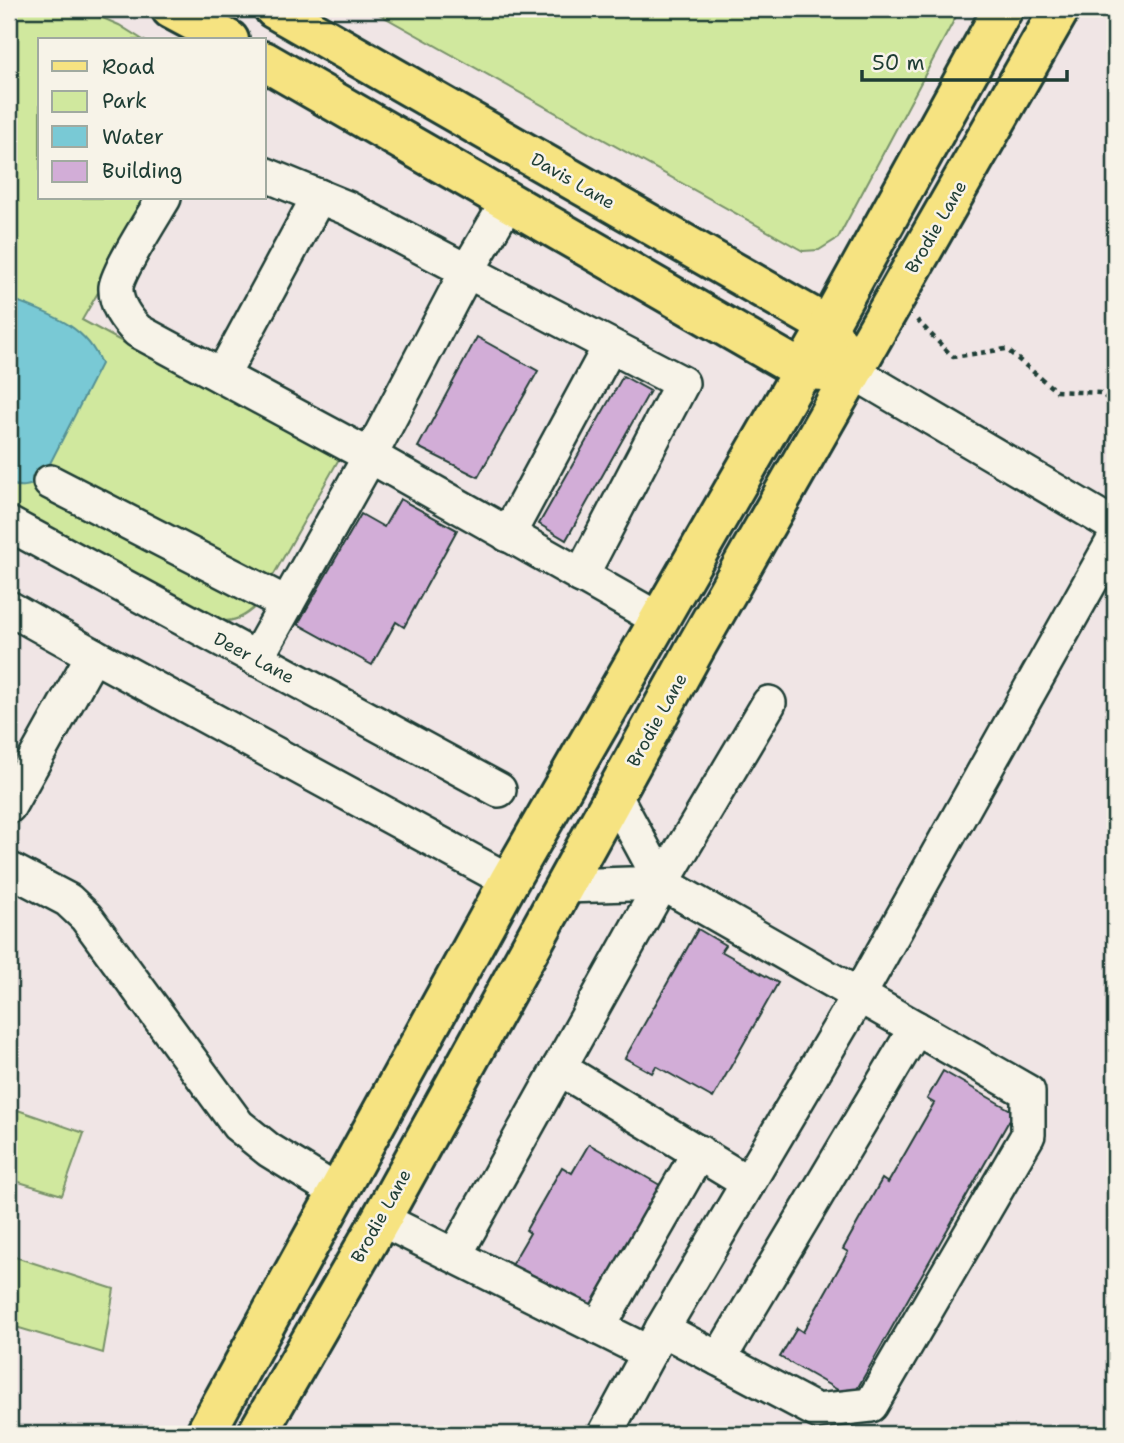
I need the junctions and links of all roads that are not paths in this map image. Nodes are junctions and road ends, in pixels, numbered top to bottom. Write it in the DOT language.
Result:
graph roads {
  1 [pos="171,9"];
  2 [pos="274,9"];
  3 [pos="1003,9"];
  4 [pos="1060,9"];
  5 [pos="225,38"];
  6 [pos="266,53"];
  7 [pos="266,62"];
  8 [pos="517,149"];
  9 [pos="266,175"];
  10 [pos="319,196"];
  11 [pos="163,200"];
  12 [pos="509,201"];
  13 [pos="467,271"];
  14 [pos="828,326"];
  15 [pos="610,346"];
  16 [pos="802,370"];
  17 [pos="852,371"];
  18 [pos="222,376"];
  19 [pos="370,456"];
  20 [pos="50,482"];
  21 [pos="9,524"];
  22 [pos="1115,526"];
  23 [pos="508,535"];
  24 [pos="1115,538"];
  25 [pos="581,576"];
  26 [pos="287,604"];
  27 [pos="9,608"];
  28 [pos="660,620"];
  29 [pos="93,655"];
  30 [pos="256,659"];
  31 [pos="769,703"];
  32 [pos="499,790"];
  33 [pos="615,796"];
  34 [pos="9,806"];
  35 [pos="9,869"];
  36 [pos="509,881"];
  37 [pos="663,883"];
  38 [pos="565,886"];
  39 [pos="859,995"];
  40 [pos="916,1028"];
  41 [pos="559,1068"];
  42 [pos="698,1152"];
  43 [pos="748,1182"];
  44 [pos="338,1192"];
  45 [pos="381,1219"];
  46 [pos="455,1255"];
  47 [pos="598,1328"];
  48 [pos="656,1341"];
  49 [pos="719,1359"];
  50 [pos="205,1434"];
  51 [pos="257,1434"];
  52 [pos="605,1434"];
  1 -- 5 [label="main road"];
  2 -- 8 [label="main road, Davis Lane"];
  3 -- 14 [label="main road"];
  4 -- 17 [label="main road, Brodie Lane"];
  6 -- 8 [label="main road"];
  7 -- 12 [label="main road"];
  8 -- 14 [label="main road, Davis Lane"];
  9 -- 10 [label="street"];
  10 -- 13 [label="street"];
  10 -- 18 [label="street"];
  11 -- 18 [label="street"];
  12 -- 13 [label="street"];
  12 -- 16 [label="main road"];
  13 -- 15 [label="street"];
  13 -- 19 [label="street"];
  14 -- 16 [label="main road"];
  14 -- 17 [label="main road"];
  15 -- 23 [label="street"];
  15 -- 25 [label="street"];
  16 -- 17 [label="main road"];
  16 -- 28 [label="main road"];
  17 -- 22 [label="street"];
  17 -- 33 [label="main road, Brodie Lane"];
  18 -- 19 [label="street"];
  19 -- 23 [label="street"];
  19 -- 26 [label="street"];
  20 -- 26 [label="street"];
  21 -- 30 [label="street, Deer Lane"];
  23 -- 25 [label="street"];
  24 -- 39 [label="street"];
  25 -- 28 [label="street"];
  26 -- 30 [label="street"];
  27 -- 29 [label="street"];
  28 -- 36 [label="main road"];
  29 -- 34 [label="street"];
  29 -- 36 [label="street"];
  30 -- 32 [label="street, Deer Lane"];
  31 -- 37 [label="street"];
  33 -- 37 [label="street"];
  33 -- 38 [label="main road, Brodie Lane"];
  35 -- 44 [label="street"];
  36 -- 44 [label="main road"];
  37 -- 38 [label="street"];
  37 -- 39 [label="street"];
  37 -- 41 [label="street"];
  38 -- 45 [label="main road, Brodie Lane"];
  39 -- 40 [label="street"];
  39 -- 43 [label="street"];
  40 -- 49 [label="street"];
  40 -- 49 [label="street"];
  41 -- 42 [label="street"];
  41 -- 46 [label="street"];
  42 -- 43 [label="street"];
  42 -- 47 [label="street"];
  43 -- 48 [label="street"];
  44 -- 45 [label="main road"];
  44 -- 50 [label="main road"];
  45 -- 46 [label="street"];
  45 -- 51 [label="main road, Brodie Lane"];
  46 -- 47 [label="street"];
  47 -- 48 [label="street"];
  48 -- 49 [label="street"];
  48 -- 52 [label="street"];
}
